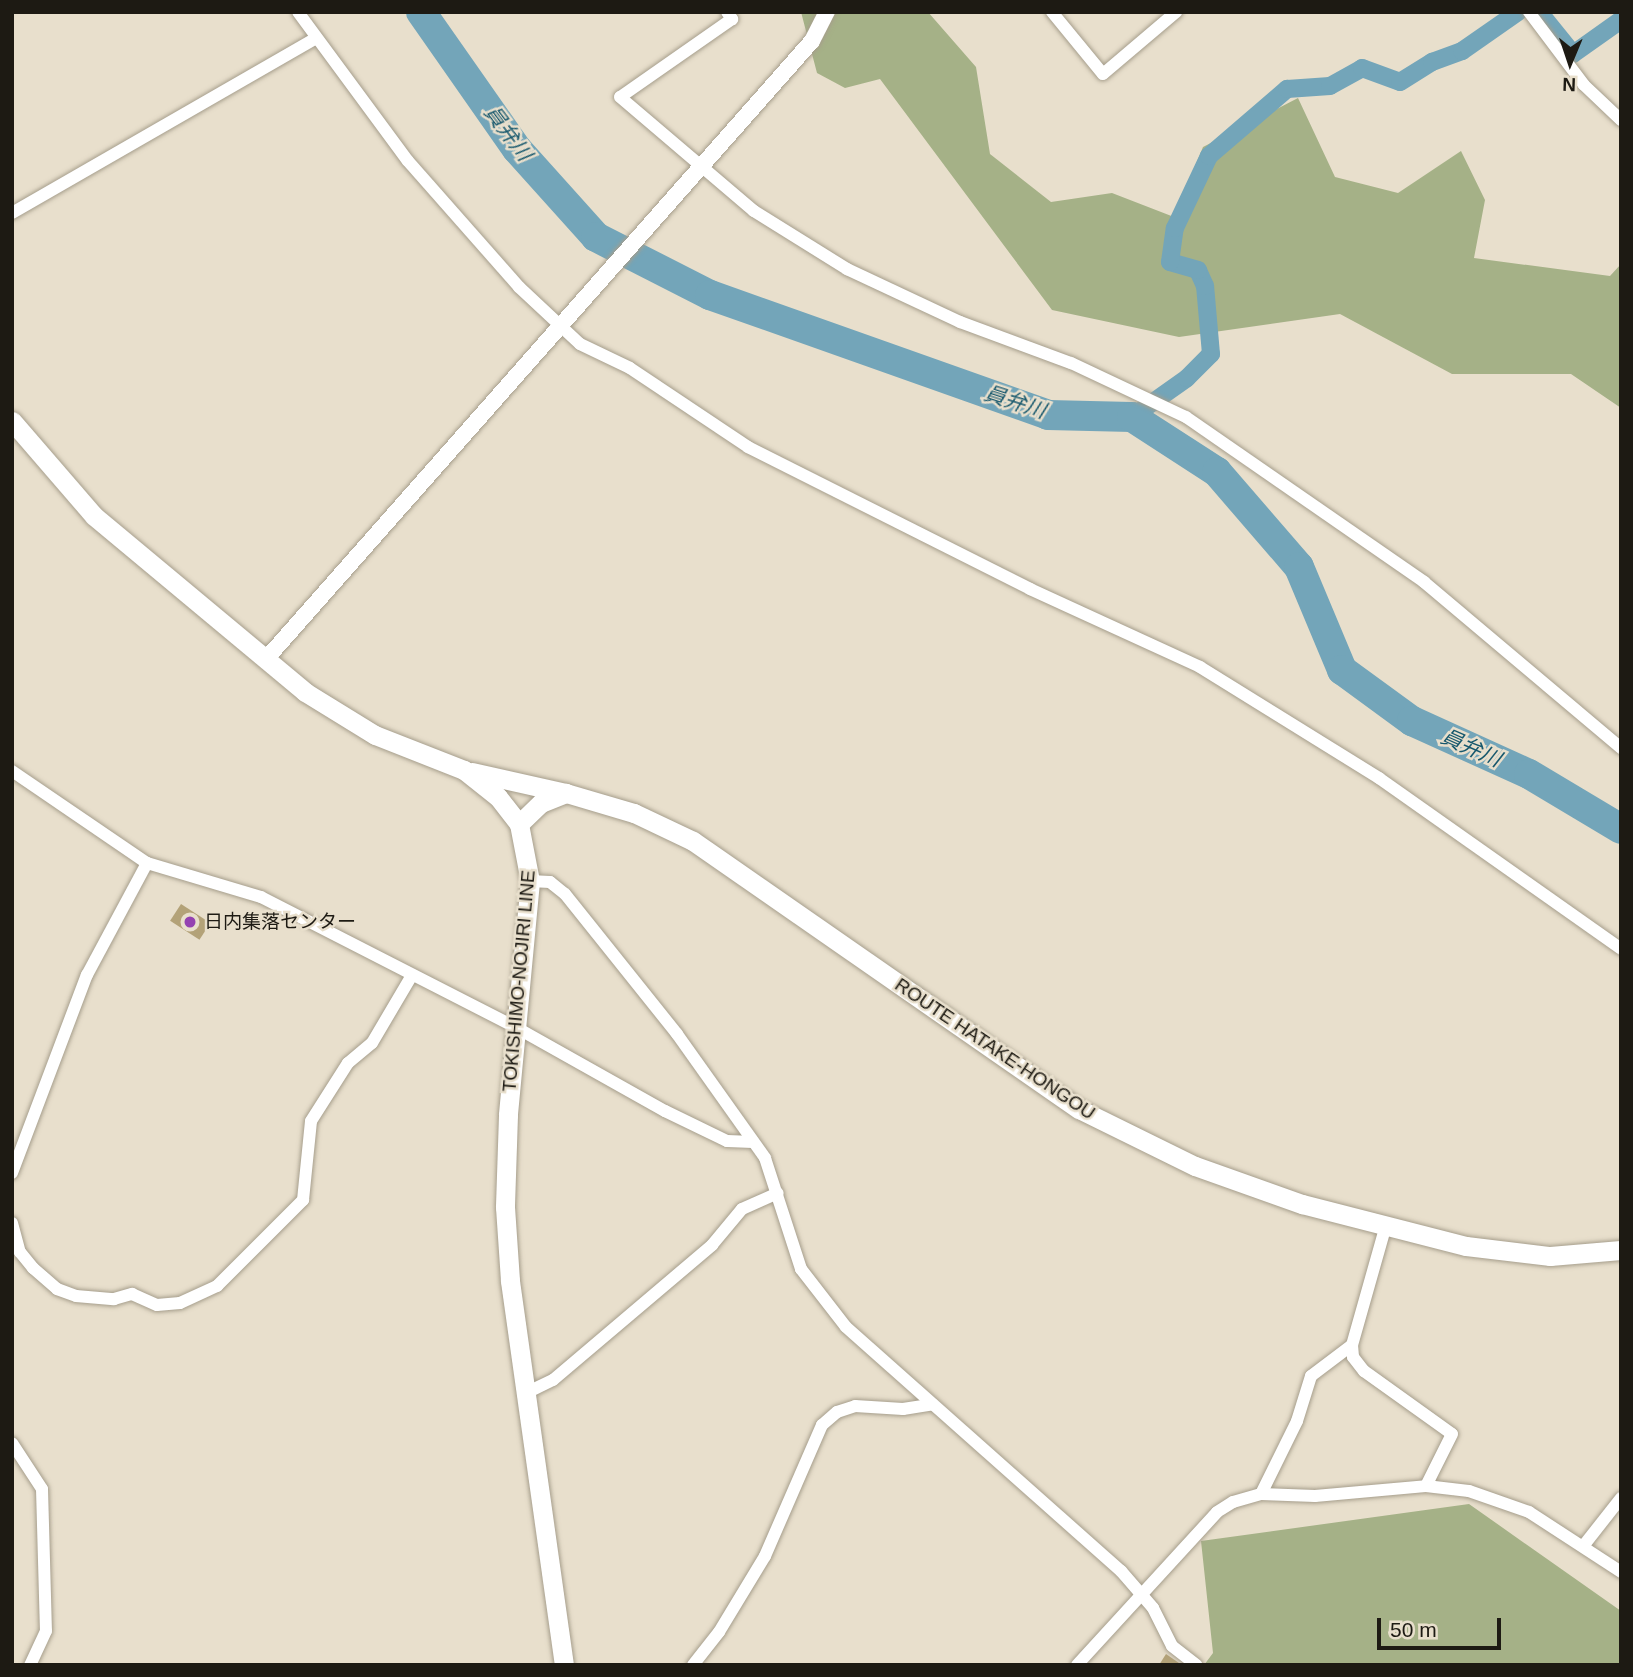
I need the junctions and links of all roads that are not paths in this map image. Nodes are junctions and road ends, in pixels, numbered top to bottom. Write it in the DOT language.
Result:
graph roads {
  1 [pos="298,12"];
  2 [pos="727,12"];
  3 [pos="827,12"];
  4 [pos="1052,12"];
  5 [pos="1176,12"];
  6 [pos="1530,14"];
  7 [pos="316,38"];
  8 [pos="1621,120"];
  9 [pos="699,166"];
  10 [pos="12,213"];
  11 [pos="559,327"];
  12 [pos="12,421"];
  13 [pos="267,658"];
  14 [pos="1621,748"];
  15 [pos="464,770"];
  16 [pos="12,771"];
  17 [pos="566,793"];
  18 [pos="519,824"];
  19 [pos="147,863"];
  20 [pos="530,881"];
  21 [pos="1621,949"];
  22 [pos="412,975"];
  23 [pos="516,1028"];
  24 [pos="753,1142"];
  25 [pos="12,1173"];
  26 [pos="778,1193"];
  27 [pos="12,1223"];
  28 [pos="1386,1226"];
  29 [pos="1621,1250"];
  30 [pos="1352,1345"];
  31 [pos="526,1393"];
  32 [pos="933,1404"];
  33 [pos="12,1443"];
  34 [pos="1426,1486"];
  35 [pos="1261,1494"];
  36 [pos="1621,1498"];
  37 [pos="1584,1545"];
  38 [pos="1621,1572"];
  39 [pos="1141,1597"];
  40 [pos="30,1665"];
  41 [pos="564,1665"];
  42 [pos="692,1665"];
  43 [pos="1077,1665"];
  44 [pos="1196,1665"];
  1 -- 7 [label="street"];
  2 -- 9 [label="street"];
  3 -- 9 [label="street"];
  4 -- 5 [label="street"];
  6 -- 8 [label="street"];
  7 -- 10 [label="street"];
  7 -- 11 [label="street"];
  9 -- 11 [label="street"];
  9 -- 14 [label="street"];
  11 -- 13 [label="street"];
  11 -- 21 [label="street"];
  12 -- 13 [label="main road, TOKISHIMO-NOJIRI LINE"];
  13 -- 15 [label="main road, TOKISHIMO-NOJIRI LINE"];
  15 -- 17 [label="main road, ROUTE HATAKE-HONGOU"];
  15 -- 18 [label="main road, TOKISHIMO-NOJIRI LINE"];
  16 -- 19 [label="street"];
  17 -- 18 [label="main road"];
  17 -- 28 [label="main road, ROUTE HATAKE-HONGOU"];
  18 -- 20 [label="main road, TOKISHIMO-NOJIRI LINE"];
  19 -- 22 [label="street"];
  19 -- 25 [label="street"];
  20 -- 23 [label="main road, TOKISHIMO-NOJIRI LINE"];
  20 -- 24 [label="street"];
  22 -- 23 [label="street"];
  22 -- 27 [label="street"];
  23 -- 24 [label="street"];
  23 -- 31 [label="main road, TOKISHIMO-NOJIRI LINE"];
  24 -- 26 [label="street"];
  26 -- 31 [label="street"];
  26 -- 32 [label="street"];
  28 -- 29 [label="main road, ROUTE HATAKE-HONGOU"];
  28 -- 30 [label="street"];
  30 -- 34 [label="street"];
  30 -- 35 [label="street"];
  31 -- 41 [label="main road, TOKISHIMO-NOJIRI LINE"];
  32 -- 39 [label="street"];
  32 -- 42 [label="street"];
  33 -- 40 [label="street"];
  34 -- 35 [label="street"];
  34 -- 37 [label="street"];
  35 -- 39 [label="street"];
  36 -- 37 [label="street"];
  37 -- 38 [label="street"];
  39 -- 43 [label="street"];
  39 -- 44 [label="street"];
}
